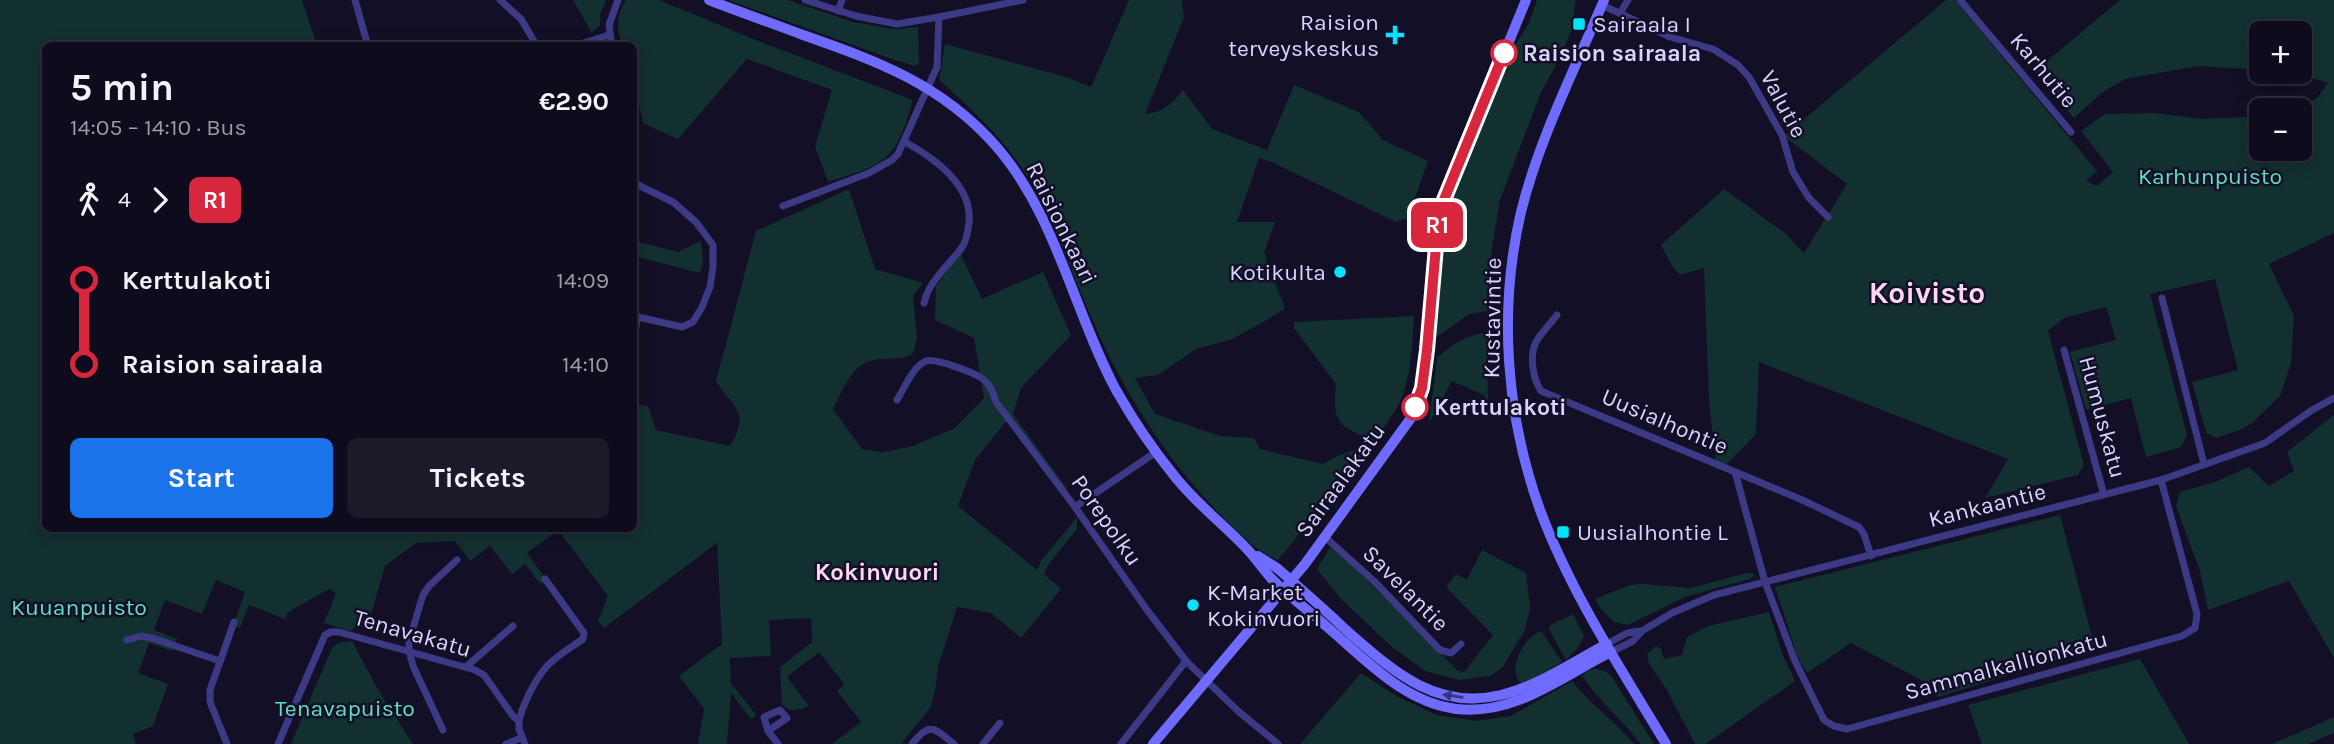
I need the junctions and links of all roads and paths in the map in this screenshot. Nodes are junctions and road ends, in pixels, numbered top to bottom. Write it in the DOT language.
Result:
graph roads {
  1 [pos="355,0"];
  2 [pos="500,0"];
  3 [pos="618,0"];
  4 [pos="709,0"];
  5 [pos="805,0"];
  6 [pos="842,0"];
  7 [pos="1023,0"];
  8 [pos="1526,0"];
  9 [pos="1628,0"];
  10 [pos="1961,0"];
  11 [pos="1603,2"];
  12 [pos="838,11"];
  13 [pos="1620,13"];
  14 [pos="939,18"];
  15 [pos="609,35"];
  16 [pos="367,42"];
  17 [pos="535,42"];
  18 [pos="586,42"];
  19 [pos="611,42"];
  20 [pos="927,87"];
  21 [pos="2071,132"];
  22 [pos="905,142"];
  23 [pos="637,184"];
  24 [pos="783,206"];
  25 [pos="1828,217"];
  26 [pos="2162,298"];
  27 [pos="924,303"];
  28 [pos="1557,315"];
  29 [pos="637,316"];
  30 [pos="2064,350"];
  31 [pos="2334,398"];
  32 [pos="897,400"];
  33 [pos="1156,452"];
  34 [pos="2204,464"];
  35 [pos="1735,472"];
  36 [pos="2161,480"];
  37 [pos="2104,495"];
  38 [pos="1075,506"];
  39 [pos="1325,537"];
  40 [pos="1249,550"];
  41 [pos="1871,556"];
  42 [pos="457,560"];
  43 [pos="544,579"];
  44 [pos="1291,580"];
  45 [pos="1765,582"];
  46 [pos="1283,590"];
  47 [pos="234,622"];
  48 [pos="513,625"];
  49 [pos="127,640"];
  50 [pos="1461,644"];
  51 [pos="1609,648"];
  52 [pos="409,650"];
  53 [pos="220,661"];
  54 [pos="1186,661"];
  55 [pos="467,666"];
  56 [pos="1205,681"];
  57 [pos="519,721"];
  58 [pos="1000,723"];
  59 [pos="443,730"];
  60 [pos="768,731"];
  61 [pos="523,741"];
  62 [pos="227,744"];
  63 [pos="278,744"];
  64 [pos="506,744"];
  65 [pos="778,744"];
  66 [pos="912,744"];
  67 [pos="954,744"];
  68 [pos="984,744"];
  69 [pos="1121,744"];
  70 [pos="1153,744"];
  71 [pos="1278,744"];
  72 [pos="1666,744"];
  1 -- 16 [label="street"];
  2 -- 17 [label="street"];
  3 -- 15 [label="street"];
  4 -- 20 [label="main road, Raisionkaari"];
  5 -- 12 [label="street"];
  6 -- 12 [label="street"];
  7 -- 14 [label="street"];
  8 -- 39 [label="main road, Sairaalakatu"];
  9 -- 13 [label="street"];
  10 -- 21 [label="street, Karhutie"];
  11 -- 13 [label="street, Valutie"];
  11 -- 51 [label="main road, Kustavintie"];
  12 -- 14 [label="street"];
  13 -- 25 [label="street, Valutie"];
  14 -- 20 [label="street"];
  15 -- 18 [label="street"];
  15 -- 19 [label="street"];
  20 -- 22 [label="street"];
  20 -- 33 [label="main road, Raisionkaari"];
  22 -- 24 [label="street"];
  22 -- 27 [label="street"];
  23 -- 29 [label="street"];
  26 -- 34 [label="street"];
  28 -- 35 [label="street, Uusialhontie"];
  30 -- 37 [label="street, Humuskatu"];
  31 -- 34 [label="street, Kankaantie"];
  32 -- 38 [label="street, Porepolku"];
  33 -- 38 [label="street"];
  33 -- 40 [label="main road, Raisionkaari"];
  34 -- 36 [label="street, Kankaantie"];
  35 -- 41 [label="street, Uusialhontie"];
  35 -- 45 [label="street, Uusialhontie"];
  36 -- 37 [label="street, Kankaantie"];
  36 -- 45 [label="street, Sammalkallionkatu"];
  37 -- 41 [label="street, Kankaantie"];
  38 -- 54 [label="street, Porepolku"];
  39 -- 44 [label="main road, Sairaalakatu"];
  39 -- 50 [label="street, Savelantie"];
  40 -- 44 [label="main road, Raisionkaari"];
  40 -- 46 [label="main road, Raisionkaari"];
  41 -- 45 [label="street, Kankaantie"];
  42 -- 52 [label="street"];
  43 -- 57 [label="street"];
  44 -- 46 [label="main road, Sairaalakatu"];
  51 -- 44 [label="main road, Raisionkaari, one-way"];
  45 -- 51 [label="street, Kankaantie"];
  46 -- 51 [label="main road, Raisionkaari"];
  46 -- 56 [label="main road, Sairaalakatu"];
  47 -- 53 [label="street"];
  48 -- 55 [label="street"];
  49 -- 53 [label="street"];
  51 -- 72 [label="main road, Kustavintie"];
  52 -- 55 [label="street, Tenavakatu"];
  52 -- 59 [label="street"];
  52 -- 63 [label="street, Tenavakatu"];
  53 -- 62 [label="street"];
  54 -- 56 [label="street, Porepolku"];
  54 -- 69 [label="street"];
  55 -- 57 [label="street, Tenavakatu"];
  56 -- 70 [label="main road, Sairaalakatu"];
  56 -- 71 [label="street, Porepolku"];
  57 -- 61 [label="street"];
  58 -- 68 [label="street"];
  60 -- 65 [label="street"];
  61 -- 64 [label="street"];
  66 -- 67 [label="street"];
}
